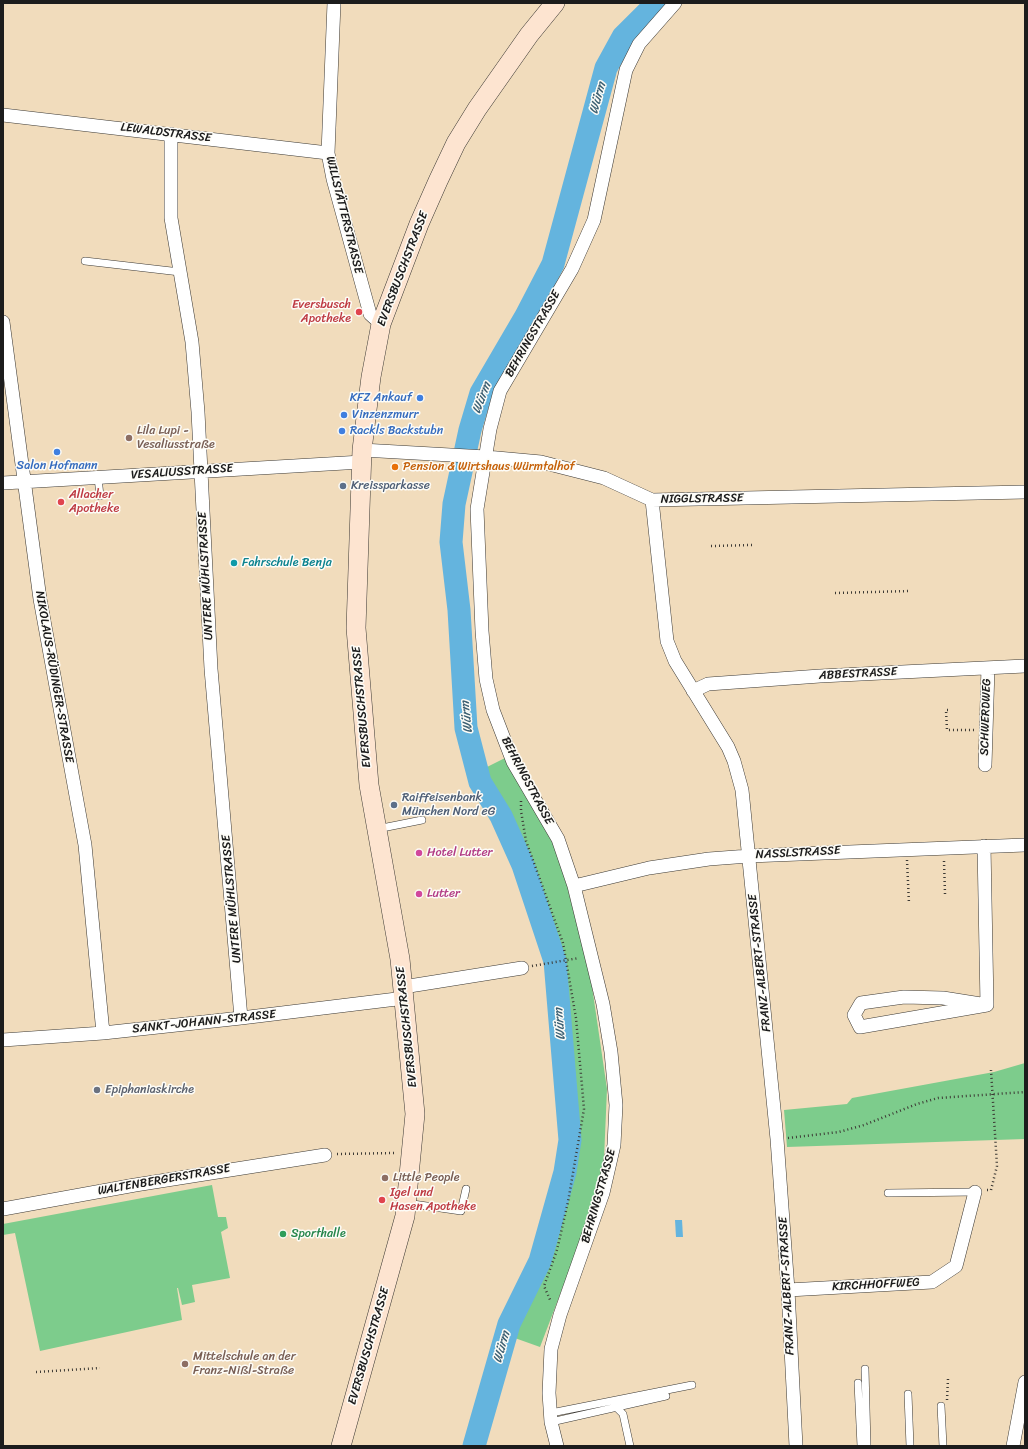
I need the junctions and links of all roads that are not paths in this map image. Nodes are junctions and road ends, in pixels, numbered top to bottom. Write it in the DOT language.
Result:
graph roads {
  1 [pos="334,3"];
  2 [pos="555,3"];
  3 [pos="675,3"];
  4 [pos="3,115"];
  5 [pos="171,134"];
  6 [pos="328,153"];
  7 [pos="85,261"];
  8 [pos="180,272"];
  9 [pos="3,322"];
  10 [pos="381,324"];
  11 [pos="362,456"];
  12 [pos="481,457"];
  13 [pos="200,471"];
  14 [pos="98,477"];
  15 [pos="25,482"];
  16 [pos="3,483"];
  17 [pos="1025,492"];
  18 [pos="100,496"];
  19 [pos="652,500"];
  20 [pos="1025,666"];
  21 [pos="988,668"];
  22 [pos="693,691"];
  23 [pos="985,765"];
  24 [pos="422,820"];
  25 [pos="376,829"];
  26 [pos="1025,845"];
  27 [pos="984,846"];
  28 [pos="749,856"];
  29 [pos="574,886"];
  30 [pos="522,968"];
  31 [pos="404,993"];
  32 [pos="987,1005"];
  33 [pos="241,1018"];
  34 [pos="103,1033"];
  35 [pos="3,1040"];
  36 [pos="325,1154"];
  37 [pos="466,1189"];
  38 [pos="975,1192"];
  39 [pos="888,1193"];
  40 [pos="406,1203"];
  41 [pos="3,1209"];
  42 [pos="788,1290"];
  43 [pos="864,1369"];
  44 [pos="858,1382"];
  45 [pos="1025,1382"];
  46 [pos="692,1385"];
  47 [pos="908,1394"];
  48 [pos="666,1396"];
  49 [pos="617,1408"];
  50 [pos="941,1409"];
  51 [pos="551,1417"];
  52 [pos="341,1446"];
  53 [pos="557,1446"];
  54 [pos="630,1446"];
  55 [pos="796,1446"];
  56 [pos="861,1446"];
  57 [pos="868,1446"];
  58 [pos="910,1446"];
  59 [pos="943,1446"];
  60 [pos="1013,1446"];
  1 -- 6 [label="street, WILLSTÄTTERSTRASSE"];
  2 -- 10 [label="main road, EVERSBUSCHSTRASSE"];
  3 -- 12 [label="street, BEHRINGSTRASSE"];
  4 -- 5 [label="street, LEWALDSTRASSE"];
  5 -- 6 [label="street, LEWALDSTRASSE"];
  5 -- 8 [label="street, UNTERE MÜHLSTRASSE"];
  6 -- 10 [label="street, WILLSTÄTTERSTRASSE"];
  7 -- 8 [label="lane"];
  8 -- 13 [label="street, UNTERE MÜHLSTRASSE"];
  9 -- 15 [label="street, NIKOLAUS-RÜDINGER-STRASSE"];
  10 -- 11 [label="main road, EVERSBUSCHSTRASSE"];
  11 -- 12 [label="street, NIGGLSTRASSE"];
  11 -- 13 [label="street, VESALIUSSTRASSE"];
  11 -- 25 [label="main road, EVERSBUSCHSTRASSE"];
  12 -- 19 [label="street, NIGGLSTRASSE"];
  12 -- 29 [label="street, BEHRINGSTRASSE"];
  13 -- 14 [label="street, VESALIUSSTRASSE"];
  13 -- 33 [label="street, UNTERE MÜHLSTRASSE"];
  14 -- 15 [label="street, VESALIUSSTRASSE"];
  14 -- 18 [label="lane"];
  15 -- 16 [label="street, VESALIUSSTRASSE"];
  15 -- 34 [label="street, NIKOLAUS-RÜDINGER-STRASSE"];
  17 -- 19 [label="street, NIGGLSTRASSE"];
  19 -- 22 [label="street, FRANZ-ALBERT-STRASSE"];
  20 -- 21 [label="street, ABBESTRASSE"];
  21 -- 22 [label="street, ABBESTRASSE"];
  21 -- 23 [label="street, SCHWERDWEG"];
  22 -- 28 [label="street, FRANZ-ALBERT-STRASSE"];
  24 -- 25 [label="lane"];
  25 -- 31 [label="main road, EVERSBUSCHSTRASSE"];
  26 -- 27 [label="street, NASSLSTRASSE"];
  27 -- 28 [label="street, NASSLSTRASSE"];
  27 -- 32 [label="street"];
  28 -- 29 [label="street, NASSLSTRASSE"];
  28 -- 42 [label="street, FRANZ-ALBERT-STRASSE"];
  29 -- 51 [label="street, BEHRINGSTRASSE"];
  30 -- 31 [label="street, SANKT-JOHANN-STRASSE"];
  31 -- 33 [label="street, SANKT-JOHANN-STRASSE"];
  31 -- 40 [label="main road, EVERSBUSCHSTRASSE"];
  32 -- 32 [label="street"];
  33 -- 34 [label="street, SANKT-JOHANN-STRASSE"];
  34 -- 35 [label="street, SANKT-JOHANN-STRASSE"];
  36 -- 41 [label="street, WALTENBERGERSTRASSE"];
  37 -- 40 [label="lane"];
  38 -- 39 [label="lane"];
  38 -- 42 [label="street, KIRCHHOFFWEG"];
  40 -- 52 [label="main road, EVERSBUSCHSTRASSE"];
  42 -- 55 [label="street, FRANZ-ALBERT-STRASSE"];
  43 -- 57 [label="lane"];
  44 -- 56 [label="lane"];
  45 -- 60 [label="street"];
  46 -- 51 [label="lane"];
  47 -- 58 [label="lane"];
  48 -- 49 [label="lane"];
  49 -- 51 [label="lane"];
  49 -- 54 [label="lane"];
  50 -- 59 [label="lane"];
  51 -- 53 [label="street, BEHRINGSTRASSE"];
}
